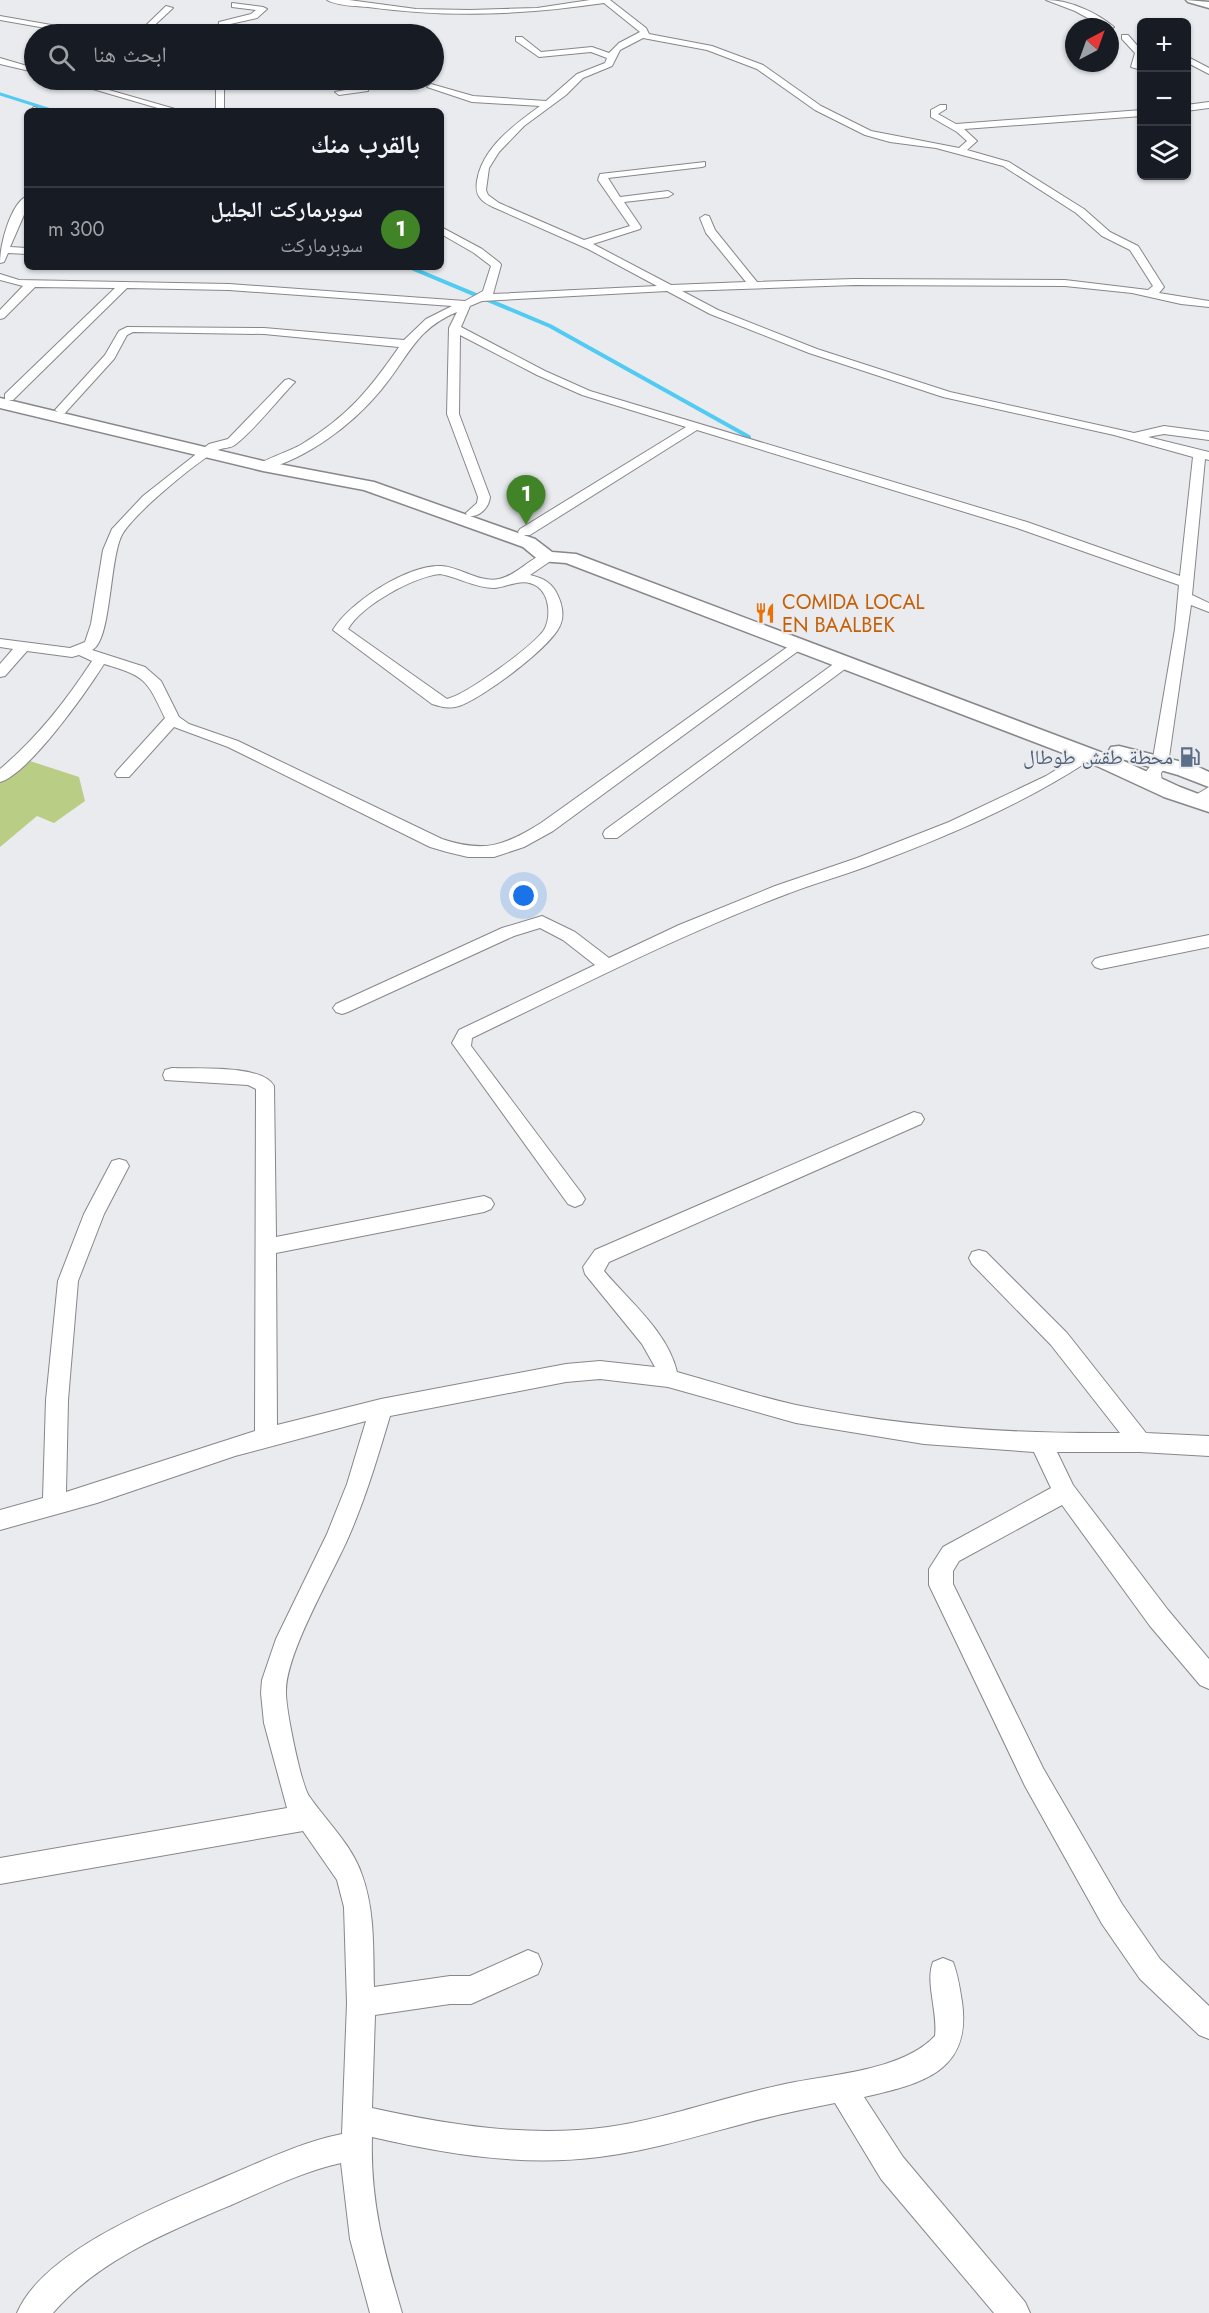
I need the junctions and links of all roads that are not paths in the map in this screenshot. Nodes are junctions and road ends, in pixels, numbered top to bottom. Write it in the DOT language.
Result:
graph roads {
  1 [pos="331,0"];
  2 [pos="465,0"];
  3 [pos="605,0"];
  4 [pos="1050,0"];
  5 [pos="1191,0"];
  6 [pos="425,1"];
  7 [pos="505,1"];
  8 [pos="392,4"];
  9 [pos="235,5"];
  10 [pos="1209,5"];
  11 [pos="169,8"];
  12 [pos="429,12"];
  13 [pos="470,12"];
  14 [pos="512,12"];
  15 [pos="0,18"];
  16 [pos="1094,18"];
  17 [pos="34,24"];
  18 [pos="152,24"];
  19 [pos="222,24"];
  20 [pos="1119,33"];
  21 [pos="643,35"];
  22 [pos="1137,36"];
  23 [pos="1125,37"];
  24 [pos="519,39"];
  25 [pos="611,57"];
  26 [pos="0,61"];
  27 [pos="1191,61"];
  28 [pos="24,67"];
  29 [pos="1135,67"];
  30 [pos="1209,71"];
  31 [pos="102,90"];
  32 [pos="220,90"];
  33 [pos="356,90"];
  34 [pos="441,90"];
  35 [pos="339,92"];
  36 [pos="548,104"];
  37 [pos="1209,105"];
  38 [pos="943,107"];
  39 [pos="1191,107"];
  40 [pos="167,108"];
  41 [pos="220,108"];
  42 [pos="1137,113"];
  43 [pos="954,127"];
  44 [pos="960,152"];
  45 [pos="702,164"];
  46 [pos="668,194"];
  47 [pos="619,200"];
  48 [pos="24,205"];
  49 [pos="705,218"];
  50 [pos="444,232"];
  51 [pos="584,243"];
  52 [pos="24,251"];
  53 [pos="2,255"];
  54 [pos="0,277"];
  55 [pos="32,283"];
  56 [pos="125,284"];
  57 [pos="755,286"];
  58 [pos="673,288"];
  59 [pos="1152,293"];
  60 [pos="480,298"];
  61 [pos="466,304"];
  62 [pos="1209,304"];
  63 [pos="0,316"];
  64 [pos="455,328"];
  65 [pos="406,344"];
  66 [pos="289,382"];
  67 [pos="3,398"];
  68 [pos="61,410"];
  69 [pos="694,427"];
  70 [pos="1209,436"];
  71 [pos="1135,437"];
  72 [pos="229,444"];
  73 [pos="205,452"];
  74 [pos="1204,456"];
  75 [pos="287,458"];
  76 [pos="263,466"];
  77 [pos="472,513"];
  78 [pos="525,532"];
  79 [pos="547,557"];
  80 [pos="518,578"];
  81 [pos="1187,590"];
  82 [pos="1209,608"];
  83 [pos="0,643"];
  84 [pos="24,646"];
  85 [pos="798,646"];
  86 [pos="81,651"];
  87 [pos="100,659"];
  88 [pos="844,663"];
  89 [pos="0,673"];
  90 [pos="173,719"];
  91 [pos="1088,754"];
  92 [pos="1160,764"];
  93 [pos="123,774"];
  94 [pos="0,777"];
  95 [pos="1209,780"];
  96 [pos="1154,783"];
  97 [pos="1204,799"];
  98 [pos="611,834"];
  99 [pos="1209,941"];
  100 [pos="1101,963"];
  101 [pos="606,965"];
  102 [pos="342,1008"];
  103 [pos="172,1075"];
  104 [pos="914,1119"];
  105 [pos="119,1166"];
  106 [pos="575,1199"];
  107 [pos="484,1204"];
  108 [pos="266,1247"];
  109 [pos="979,1258"];
  110 [pos="668,1378"];
  111 [pos="381,1408"];
  112 [pos="266,1437"];
  113 [pos="1140,1442"];
  114 [pos="1041,1443"];
  115 [pos="1209,1446"];
  116 [pos="1065,1492"];
  117 [pos="54,1504"];
  118 [pos="0,1520"];
  119 [pos="1209,1677"];
  120 [pos="308,1817"];
  121 [pos="0,1871"];
  122 [pos="528,1964"];
  123 [pos="944,1972"];
  124 [pos="361,2003"];
  125 [pos="1209,2025"];
  126 [pos="843,2089"];
  127 [pos="356,2132"];
  128 [pos="33,2313"];
  129 [pos="386,2313"];
  130 [pos="1014,2313"];
  1 -- 8 [label="street"];
  2 -- 13 [label="street"];
  3 -- 14 [label="street"];
  3 -- 21 [label="street"];
  4 -- 16 [label="street"];
  5 -- 10 [label="street"];
  6 -- 12 [label="street"];
  7 -- 14 [label="street"];
  8 -- 12 [label="street"];
  9 -- 19 [label="street"];
  11 -- 18 [label="street"];
  12 -- 13 [label="street"];
  13 -- 14 [label="street"];
  15 -- 17 [label="street"];
  20 -- 23 [label="street"];
  21 -- 25 [label="street"];
  21 -- 44 [label="street"];
  22 -- 23 [label="street"];
  23 -- 29 [label="street"];
  24 -- 25 [label="street"];
  25 -- 36 [label="street"];
  26 -- 28 [label="street"];
  27 -- 30 [label="street"];
  31 -- 40 [label="street"];
  32 -- 41 [label="street"];
  33 -- 35 [label="street"];
  34 -- 36 [label="street"];
  36 -- 51 [label="street"];
  37 -- 39 [label="street"];
  38 -- 43 [label="street"];
  42 -- 43 [label="street"];
  43 -- 44 [label="street"];
  44 -- 59 [label="street"];
  45 -- 47 [label="street"];
  46 -- 47 [label="street"];
  47 -- 51 [label="street"];
  48 -- 53 [label="street"];
  49 -- 57 [label="street"];
  50 -- 60 [label="street"];
  51 -- 58 [label="street"];
  52 -- 53 [label="street"];
  54 -- 55 [label="street"];
  55 -- 56 [label="street"];
  55 -- 63 [label="street"];
  56 -- 61 [label="street"];
  56 -- 67 [label="street"];
  57 -- 58 [label="street"];
  57 -- 59 [label="street"];
  58 -- 60 [label="street"];
  58 -- 71 [label="street"];
  59 -- 62 [label="street"];
  60 -- 61 [label="street"];
  61 -- 64 [label="street"];
  61 -- 65 [label="street"];
  64 -- 69 [label="street"];
  64 -- 77 [label="street"];
  65 -- 68 [label="street"];
  65 -- 75 [label="street"];
  66 -- 72 [label="street"];
  67 -- 68 [label="main road"];
  67 -- 73 [label="main road"];
  68 -- 72 [label="main road"];
  69 -- 78 [label="street"];
  69 -- 81 [label="street"];
  70 -- 71 [label="street"];
  71 -- 74 [label="street"];
  72 -- 73 [label="street"];
  72 -- 75 [label="main road"];
  73 -- 76 [label="main road"];
  73 -- 86 [label="street"];
  74 -- 81 [label="street"];
  75 -- 76 [label="street"];
  75 -- 77 [label="main road"];
  76 -- 79 [label="main road"];
  77 -- 78 [label="main road"];
  78 -- 92 [label="main road"];
  79 -- 80 [label="street"];
  79 -- 85 [label="main road"];
  80 -- 80 [label="street"];
  81 -- 82 [label="street"];
  81 -- 92 [label="street"];
  83 -- 84 [label="street"];
  84 -- 86 [label="street"];
  84 -- 89 [label="street"];
  85 -- 88 [label="main road"];
  85 -- 90 [label="street"];
  86 -- 87 [label="street"];
  87 -- 90 [label="street"];
  87 -- 94 [label="street"];
  88 -- 91 [label="main road"];
  88 -- 98 [label="street"];
  90 -- 93 [label="street"];
  91 -- 96 [label="main road"];
  91 -- 101 [label="street"];
  92 -- 95 [label="main road"];
  92 -- 96 [label="street"];
  96 -- 97 [label="main road"];
  99 -- 100 [label="street"];
  101 -- 102 [label="street"];
  101 -- 106 [label="street"];
  103 -- 108 [label="street"];
  104 -- 110 [label="street"];
  105 -- 117 [label="street"];
  107 -- 108 [label="street"];
  108 -- 112 [label="street"];
  109 -- 113 [label="street"];
  110 -- 111 [label="street"];
  110 -- 114 [label="street"];
  111 -- 112 [label="street"];
  111 -- 120 [label="street"];
  112 -- 117 [label="street"];
  113 -- 114 [label="street"];
  113 -- 115 [label="street"];
  114 -- 116 [label="street"];
  116 -- 119 [label="street"];
  116 -- 125 [label="street"];
  117 -- 118 [label="street"];
  120 -- 121 [label="street"];
  120 -- 124 [label="street"];
  122 -- 124 [label="street"];
  123 -- 126 [label="street"];
  124 -- 127 [label="street"];
  126 -- 127 [label="street"];
  126 -- 130 [label="street"];
  127 -- 128 [label="street"];
  127 -- 129 [label="street"];
}
